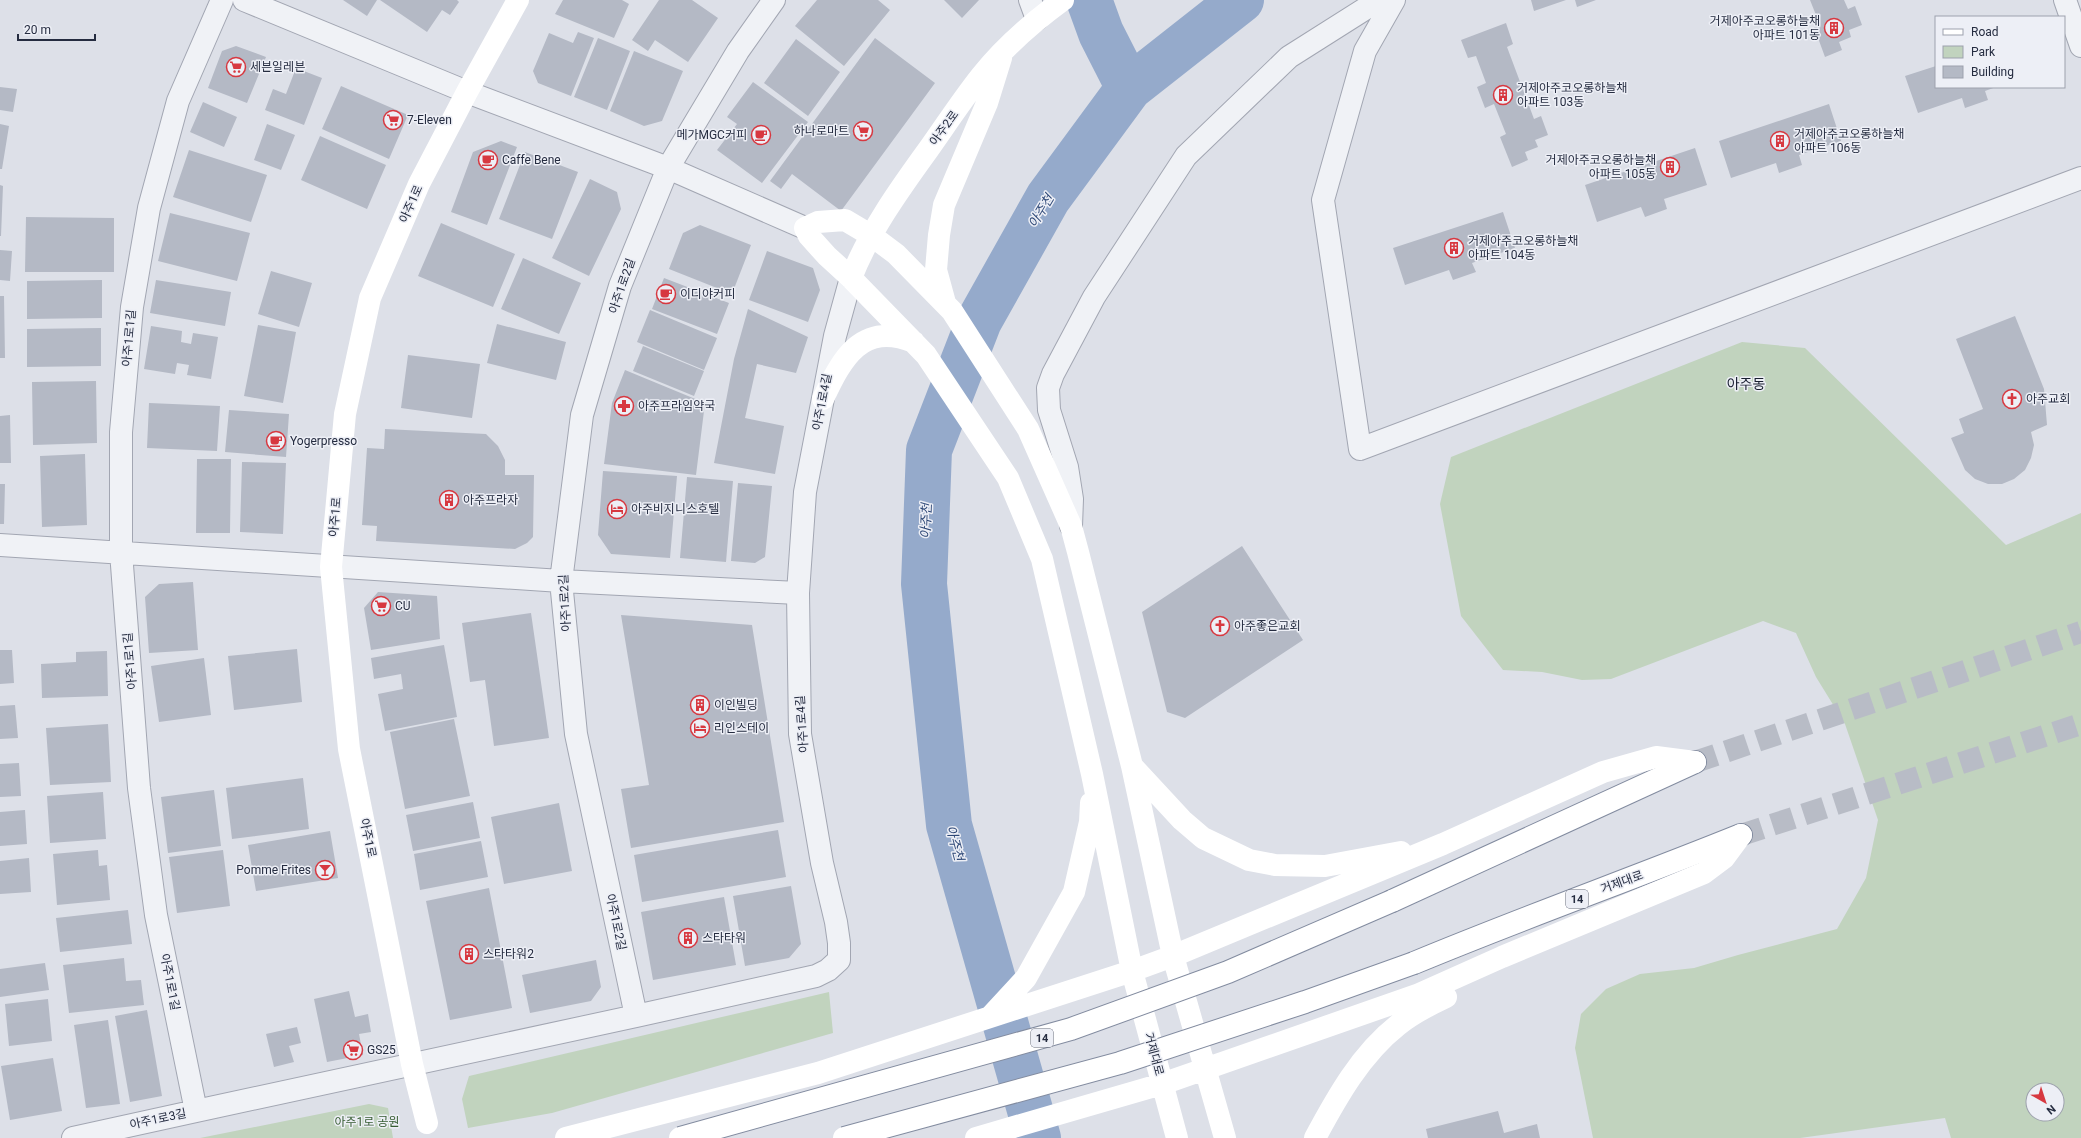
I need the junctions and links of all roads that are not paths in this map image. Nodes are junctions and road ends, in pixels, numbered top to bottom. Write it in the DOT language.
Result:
graph roads {
  1 [pos="222,0"];
  2 [pos="244,0"];
  3 [pos="518,0"];
  4 [pos="774,0"];
  5 [pos="1063,0"];
  6 [pos="1379,0"];
  7 [pos="1394,0"];
  8 [pos="2065,0"];
  9 [pos="1033,10"];
  10 [pos="2081,46"];
  11 [pos="1002,52"];
  12 [pos="467,92"];
  13 [pos="668,168"];
  14 [pos="2081,178"];
  15 [pos="805,228"];
  16 [pos="872,236"];
  17 [pos="852,278"];
  18 [pos="949,308"];
  19 [pos="920,349"];
  20 [pos="823,399"];
  21 [pos="1071,526"];
  22 [pos="0,546"];
  23 [pos="121,552"];
  24 [pos="330,567"];
  25 [pos="561,581"];
  26 [pos="798,593"];
  27 [pos="1132,766"];
  28 [pos="1092,774"];
  29 [pos="1443,844"];
  30 [pos="1173,956"];
  31 [pos="1502,957"];
  32 [pos="1132,971"];
  33 [pos="636,1016"];
  34 [pos="989,1018"];
  35 [pos="412,1064"];
  36 [pos="1205,1069"];
  37 [pos="1162,1084"];
  38 [pos="196,1111"];
  39 [pos="427,1123"];
  40 [pos="73,1138"];
  41 [pos="566,1138"];
  42 [pos="680,1138"];
  43 [pos="844,1138"];
  44 [pos="976,1138"];
  45 [pos="1177,1138"];
  46 [pos="1225,1138"];
  47 [pos="1315,1138"];
  1 -- 23 [label="street, 아주1로1길"];
  2 -- 12 [label="street"];
  3 -- 12 [label="main road, 아주1로"];
  4 -- 13 [label="street, 아주1로2길"];
  5 -- 9 [label="main road, 아주2로"];
  6 -- 21 [label="street"];
  7 -- 14 [label="street"];
  8 -- 10 [label="street"];
  9 -- 11 [label="main road, 아주2로"];
  11 -- 16 [label="main road, 아주2로"];
  11 -- 18 [label="main road"];
  12 -- 13 [label="street"];
  12 -- 24 [label="main road, 아주1로"];
  13 -- 15 [label="street"];
  13 -- 25 [label="street, 아주1로2길"];
  15 -- 16 [label="main road"];
  15 -- 17 [label="main road"];
  16 -- 17 [label="main road, 아주2로"];
  16 -- 18 [label="main road"];
  17 -- 19 [label="main road"];
  17 -- 20 [label="street, 아주1로4길"];
  18 -- 21 [label="main road"];
  19 -- 20 [label="main road"];
  19 -- 28 [label="main road"];
  20 -- 26 [label="street, 아주1로4길"];
  21 -- 27 [label="main road"];
  22 -- 23 [label="street"];
  23 -- 24 [label="street"];
  23 -- 38 [label="street, 아주1로1길"];
  24 -- 25 [label="street"];
  24 -- 35 [label="main road, 아주1로"];
  25 -- 26 [label="street"];
  25 -- 33 [label="street, 아주1로2길"];
  26 -- 33 [label="street, 아주1로4길"];
  27 -- 29 [label="main road"];
  27 -- 30 [label="main road"];
  28 -- 32 [label="main road, 거제대로"];
  28 -- 34 [label="main road"];
  29 -- 30 [label="main road"];
  29 -- 42 [label="main road, 14, bridge"];
  30 -- 32 [label="main road"];
  30 -- 36 [label="main road"];
  31 -- 36 [label="main road"];
  31 -- 43 [label="main road, 거제대로 / 14, bridge"];
  31 -- 47 [label="main road"];
  32 -- 34 [label="main road"];
  32 -- 37 [label="main road, 거제대로"];
  33 -- 35 [label="street"];
  34 -- 41 [label="main road"];
  35 -- 38 [label="street"];
  35 -- 39 [label="main road, 아주1로"];
  36 -- 37 [label="main road"];
  36 -- 46 [label="main road"];
  37 -- 44 [label="main road"];
  37 -- 45 [label="main road, 거제대로"];
  38 -- 40 [label="street, 아주1로3길"];
}
